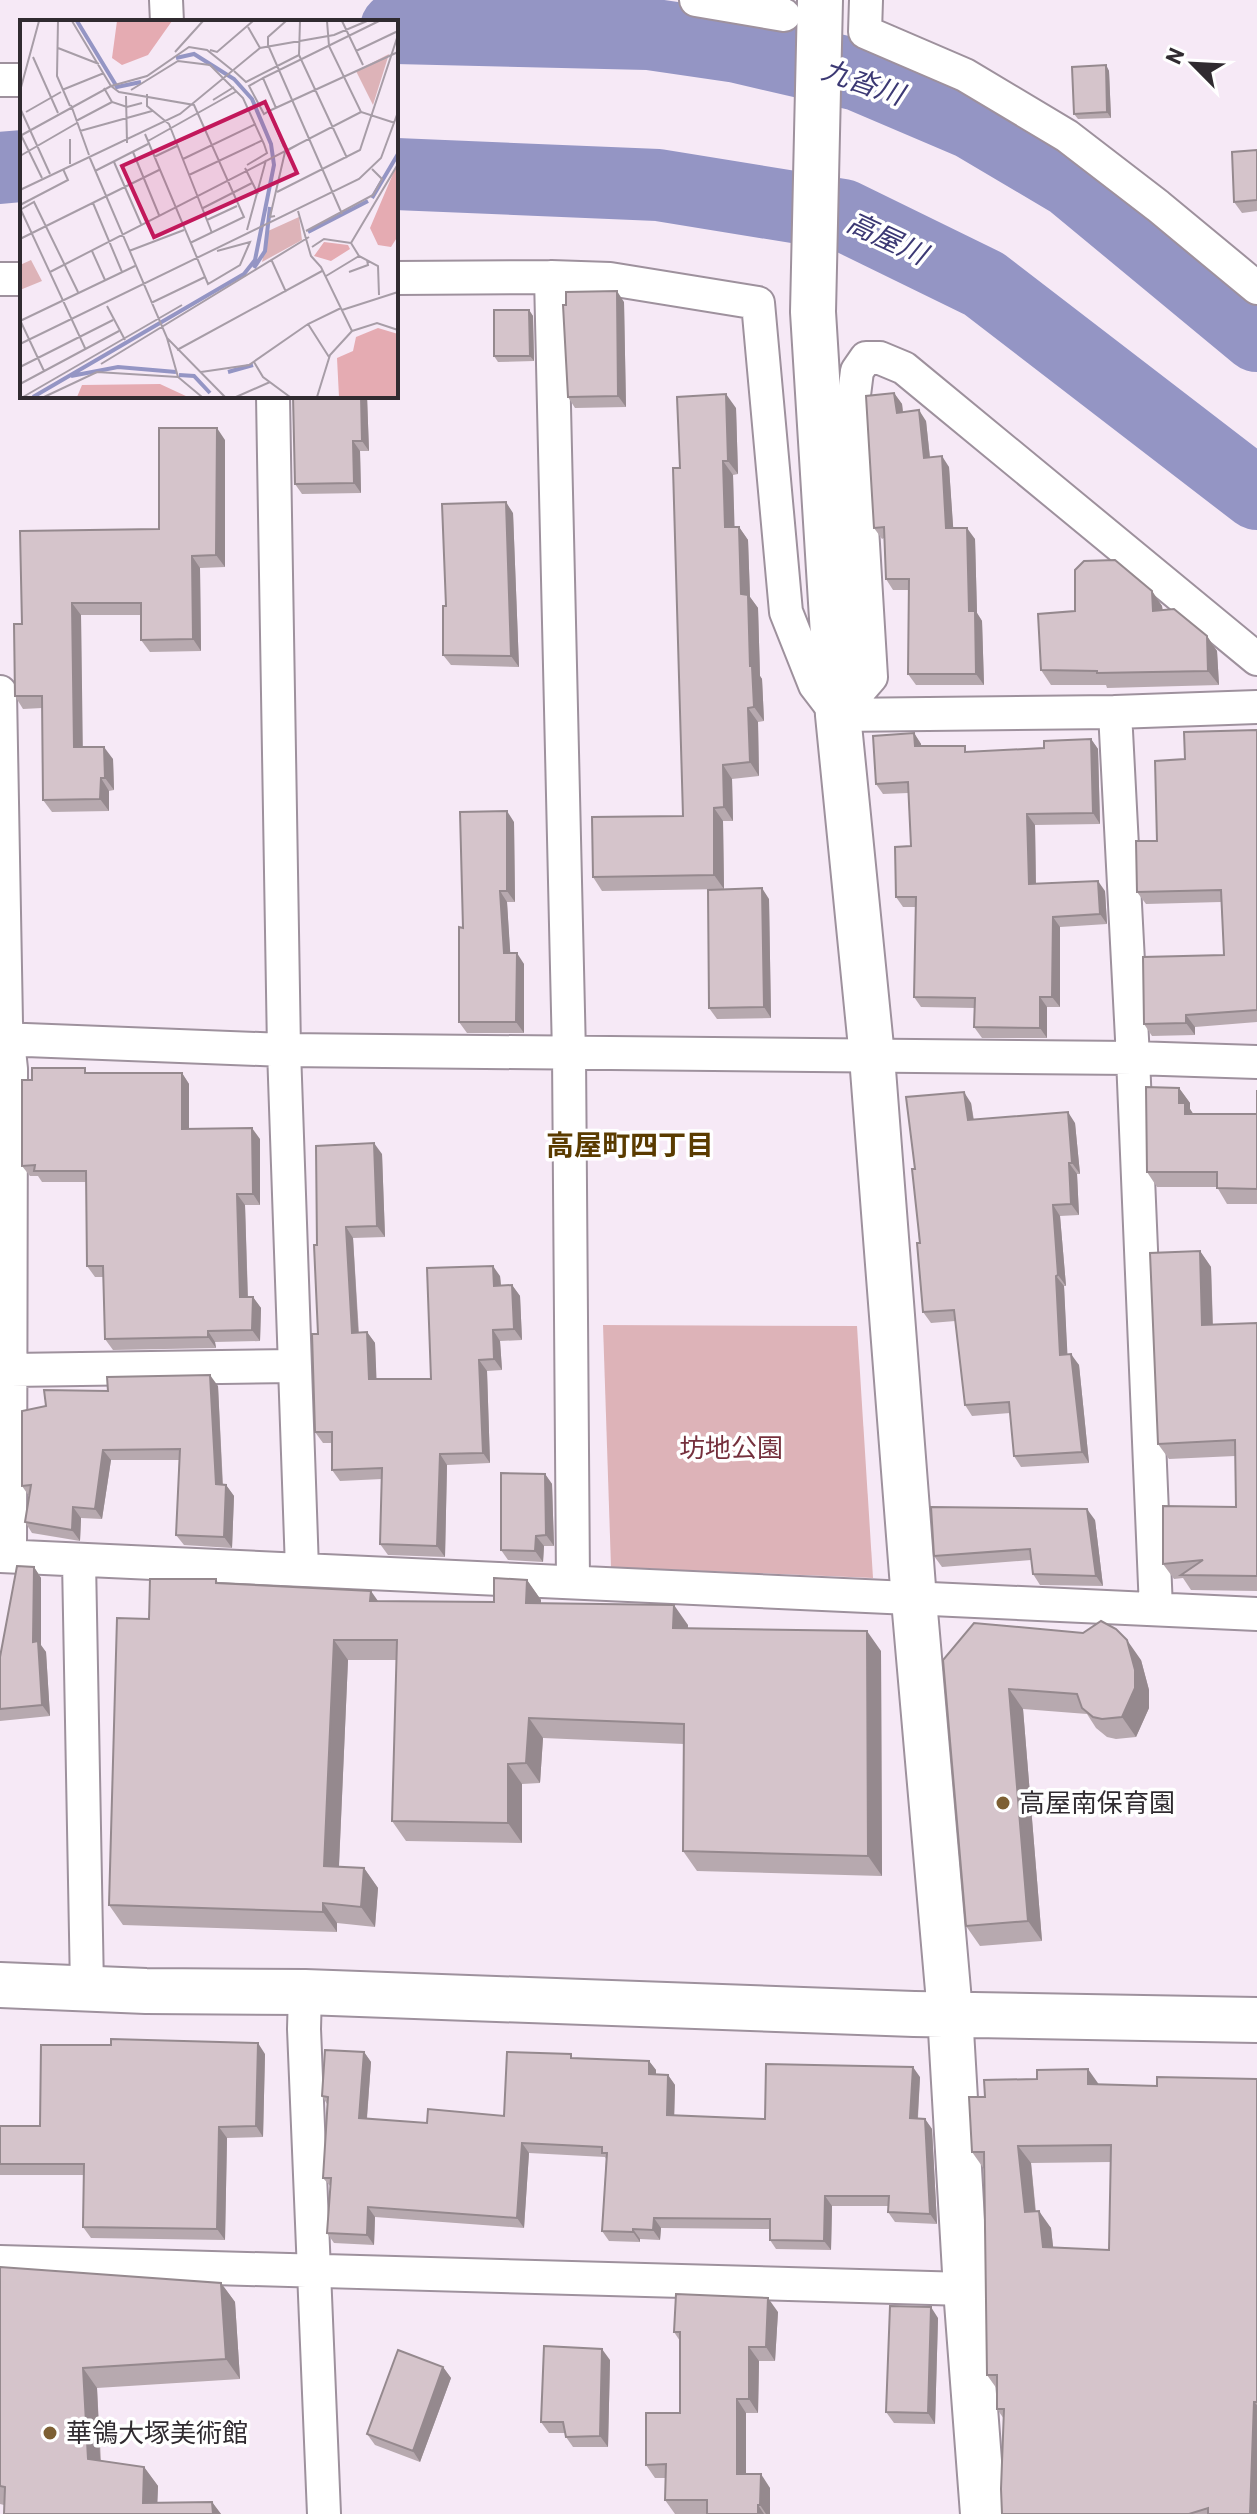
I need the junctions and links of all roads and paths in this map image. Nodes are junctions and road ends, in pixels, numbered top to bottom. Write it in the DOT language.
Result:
graph roads {
  1 [pos="166,0"];
  2 [pos="696,0"];
  3 [pos="866,0"];
  4 [pos="811,18"];
  5 [pos="167,20"];
  6 [pos="551,277"];
  7 [pos="398,278"];
  8 [pos="1257,288"];
  9 [pos="273,398"];
  10 [pos="1257,659"];
  11 [pos="0,692"];
  12 [pos="1257,707"];
  13 [pos="1115,712"];
  14 [pos="838,715"];
  15 [pos="4,1039"];
  16 [pos="284,1050"];
  17 [pos="569,1054"];
  18 [pos="872,1057"];
  19 [pos="1133,1058"];
  20 [pos="1257,1062"];
  21 [pos="295,1366"];
  22 [pos="11,1370"];
  23 [pos="5,1556"];
  24 [pos="79,1561"];
  25 [pos="302,1569"];
  26 [pos="573,1582"];
  27 [pos="914,1600"];
  28 [pos="1156,1609"];
  29 [pos="1257,1614"];
  30 [pos="0,1985"];
  31 [pos="87,1988"];
  32 [pos="305,1992"];
  33 [pos="950,2013"];
  34 [pos="1257,2020"];
  35 [pos="0,2262"];
  36 [pos="312,2269"];
  37 [pos="966,2289"];
  38 [pos="324,2514"];
  39 [pos="983,2514"];
  1 -- 5 [label="street"];
  2 -- 4 [label="street"];
  3 -- 4 [label="street"];
  4 -- 8 [label="street"];
  4 -- 14 [label="street"];
  6 -- 7 [label="street"];
  6 -- 14 [label="street"];
  6 -- 17 [label="street"];
  9 -- 16 [label="street"];
  10 -- 14 [label="street"];
  11 -- 15 [label="street"];
  12 -- 13 [label="street"];
  13 -- 14 [label="street"];
  13 -- 19 [label="street"];
  14 -- 18 [label="street"];
  15 -- 16 [label="street"];
  15 -- 22 [label="street"];
  16 -- 17 [label="street"];
  16 -- 21 [label="street"];
  17 -- 18 [label="street"];
  17 -- 26 [label="street"];
  18 -- 19 [label="street"];
  18 -- 27 [label="street"];
  19 -- 20 [label="street"];
  19 -- 28 [label="street"];
  21 -- 22 [label="street"];
  21 -- 25 [label="street"];
  22 -- 23 [label="street"];
  23 -- 24 [label="street"];
  24 -- 25 [label="street"];
  24 -- 31 [label="street"];
  25 -- 26 [label="street"];
  26 -- 27 [label="street"];
  27 -- 28 [label="street"];
  27 -- 33 [label="street"];
  28 -- 29 [label="street"];
  30 -- 31 [label="street"];
  31 -- 32 [label="street"];
  32 -- 33 [label="street"];
  32 -- 36 [label="street"];
  33 -- 34 [label="street"];
  33 -- 37 [label="street"];
  35 -- 36 [label="street"];
  36 -- 37 [label="street"];
  36 -- 38 [label="street"];
  37 -- 39 [label="street"];
}
